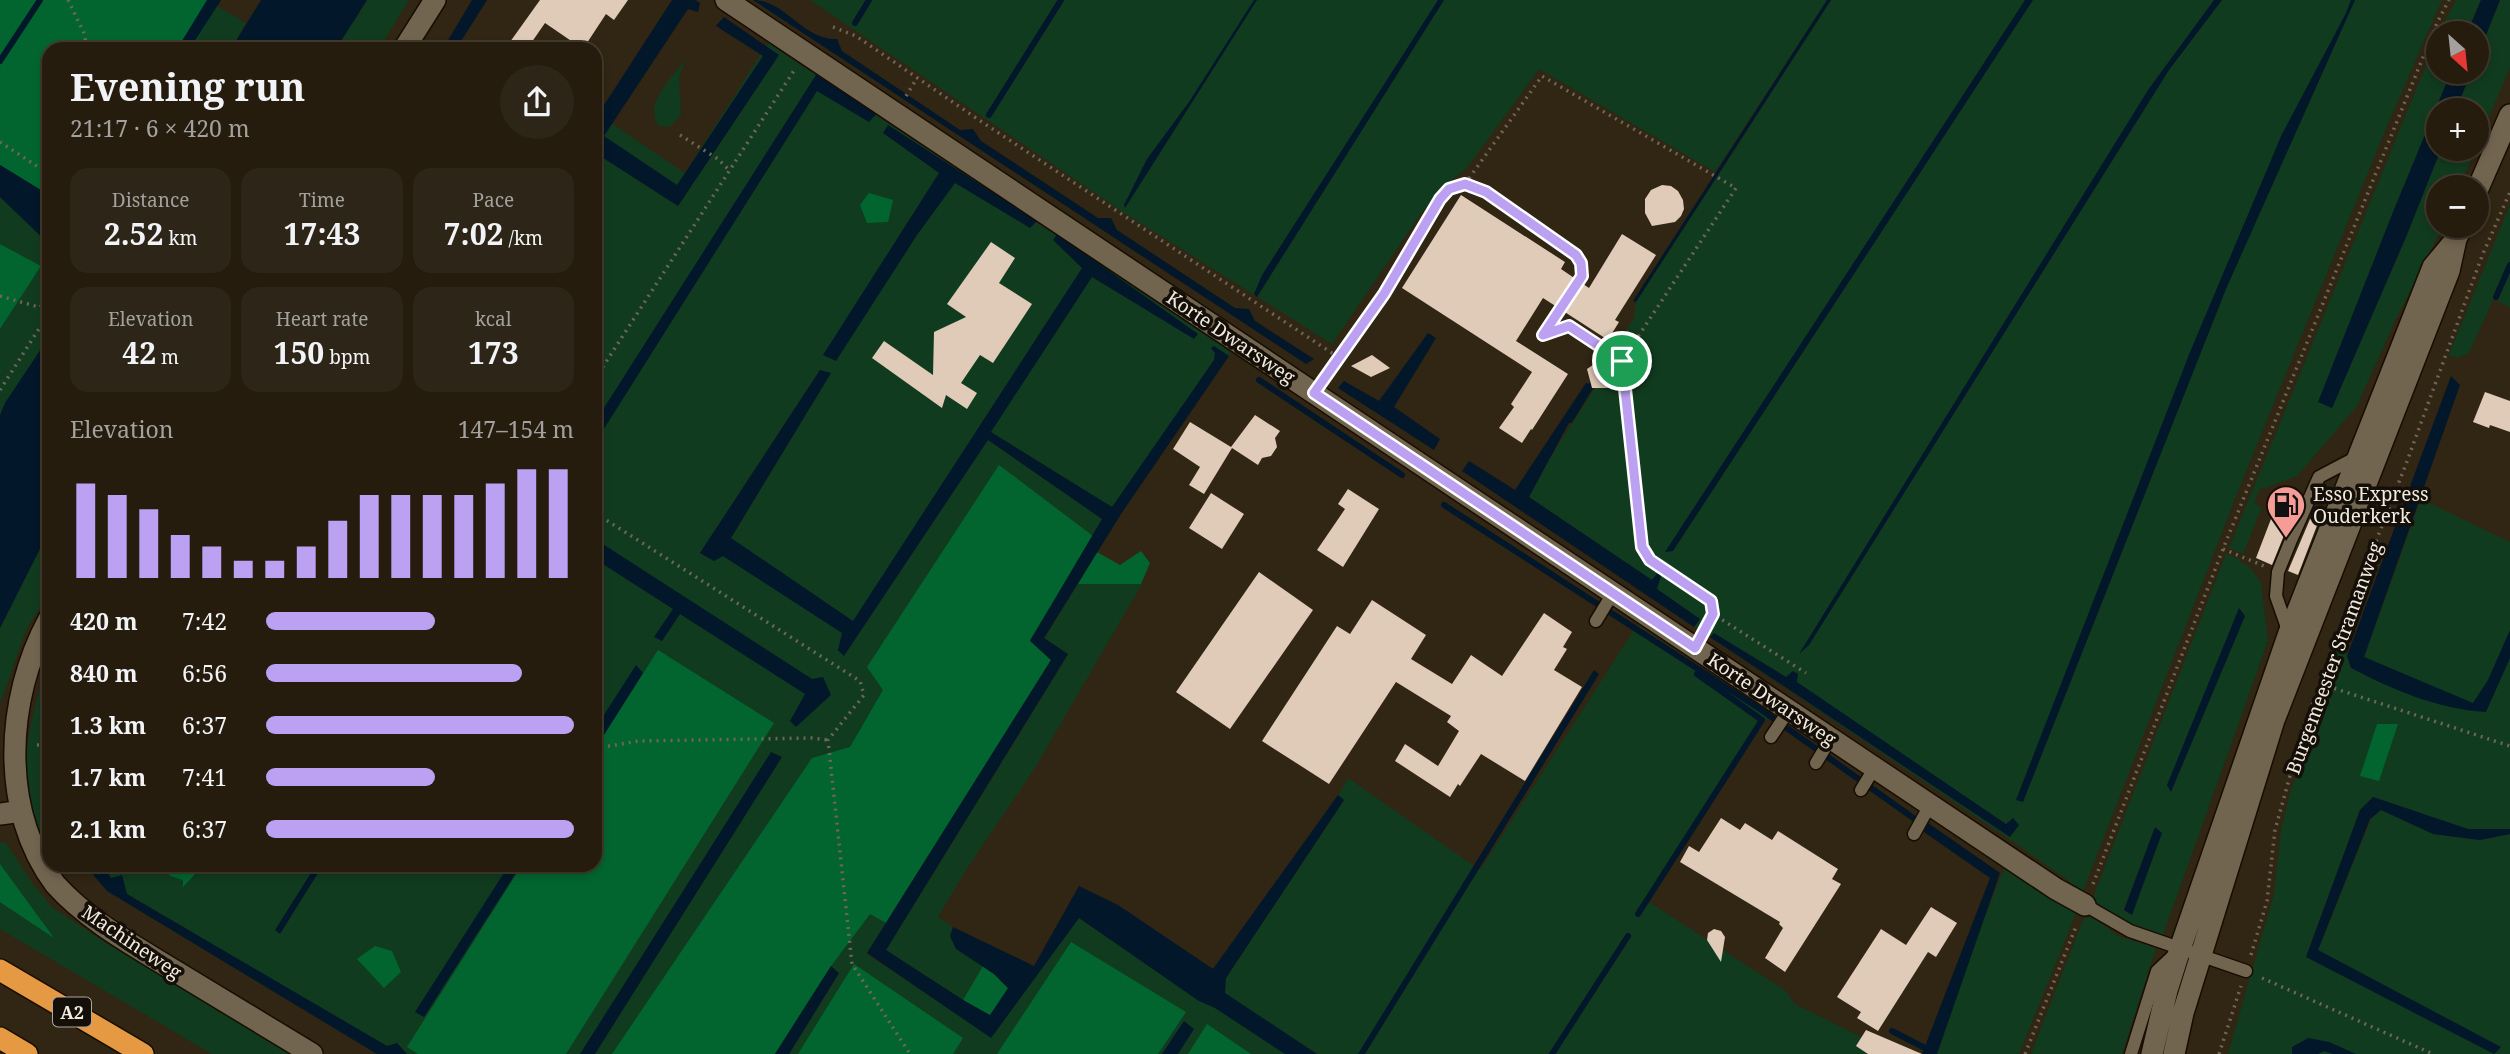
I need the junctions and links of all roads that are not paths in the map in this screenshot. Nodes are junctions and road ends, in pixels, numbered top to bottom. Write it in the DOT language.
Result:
graph roads {
  1 [pos="435,0"];
  2 [pos="726,0"];
  3 [pos="408,42"];
  4 [pos="2510,115"];
  5 [pos="2484,175"];
  6 [pos="2455,238"];
  7 [pos="2457,238"];
  8 [pos="2357,457"];
  9 [pos="1610,598"];
  10 [pos="1596,621"];
  11 [pos="42,631"];
  12 [pos="2289,633"];
  13 [pos="1786,715"];
  14 [pos="1771,737"];
  15 [pos="1828,743"];
  16 [pos="1816,763"];
  17 [pos="1872,771"];
  18 [pos="1861,790"];
  19 [pos="1927,810"];
  20 [pos="7,813"];
  21 [pos="1914,834"];
  22 [pos="42,864"];
  23 [pos="47,872"];
  24 [pos="2085,905"];
  25 [pos="2190,952"];
  26 [pos="0,970"];
  27 [pos="2246,971"];
  28 [pos="0,1038"];
  29 [pos="27,1054"];
  30 [pos="143,1054"];
  31 [pos="312,1054"];
  32 [pos="2131,1054"];
  33 [pos="2152,1054"];
  34 [pos="2174,1054"];
  1 -- 3 [label="street"];
  2 -- 9 [label="street, Korte Dwarsweg"];
  4 -- 5 [label="street"];
  6 -- 8 [label="street, Burgemeester Stramanweg"];
  7 -- 25 [label="street, Burgemeester Stramanweg"];
  8 -- 12 [label="street, Burgemeester Stramanweg"];
  8 -- 12 [label="lane"];
  9 -- 10 [label="lane"];
  9 -- 13 [label="street, Korte Dwarsweg"];
  11 -- 20 [label="street, Machineweg"];
  12 -- 25 [label="street, Burgemeester Stramanweg"];
  13 -- 14 [label="lane"];
  13 -- 15 [label="street, Korte Dwarsweg"];
  15 -- 16 [label="lane"];
  15 -- 17 [label="street, Korte Dwarsweg"];
  17 -- 18 [label="lane"];
  17 -- 19 [label="street, Korte Dwarsweg"];
  19 -- 21 [label="lane"];
  19 -- 24 [label="street, Korte Dwarsweg"];
  20 -- 22 [label="street, Machineweg"];
  23 -- 31 [label="street, Machineweg"];
  24 -- 25 [label="lane, Korte Dwarsweg"];
  25 -- 27 [label="lane, Korte Dwarsweg"];
  25 -- 32 [label="lane, Burgemeester Stramanweg"];
  25 -- 33 [label="street, Burgemeester Stramanweg"];
  25 -- 34 [label="street, Burgemeester Stramanweg"];
  26 -- 30 [label="highway, A2"];
  28 -- 29 [label="highway"];
}
